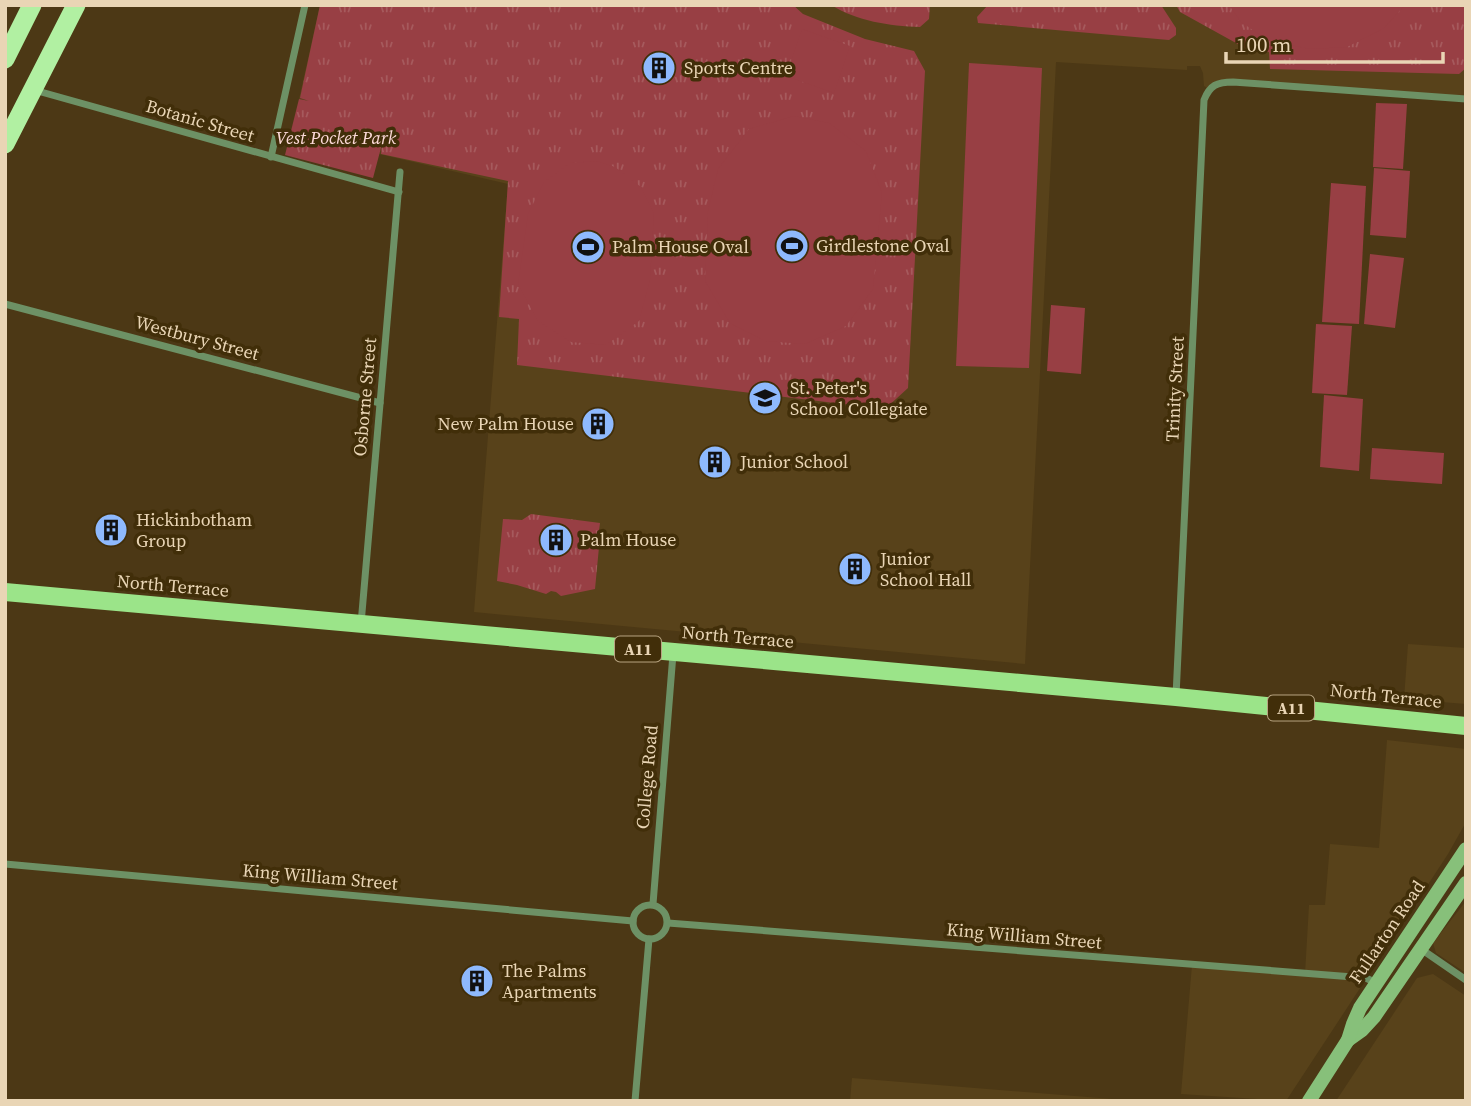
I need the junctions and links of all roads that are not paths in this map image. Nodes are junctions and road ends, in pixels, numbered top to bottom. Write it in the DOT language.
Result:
graph roads {
  1 [pos="32,5"];
  2 [pos="76,5"];
  3 [pos="305,5"];
  4 [pos="5,59"];
  5 [pos="33,90"];
  6 [pos="1466,99"];
  7 [pos="5,144"];
  8 [pos="271,157"];
  9 [pos="400,172"];
  10 [pos="399,192"];
  11 [pos="5,304"];
  12 [pos="380,403"];
  13 [pos="5,592"];
  14 [pos="361,624"];
  15 [pos="673,652"];
  16 [pos="1176,697"];
  17 [pos="1438,723"];
  18 [pos="1466,726"];
  19 [pos="1466,733"];
  20 [pos="1466,849"];
  21 [pos="5,864"];
  22 [pos="1466,883"];
  23 [pos="653,904"];
  24 [pos="633,921"];
  25 [pos="668,923"];
  26 [pos="649,939"];
  27 [pos="1420,948"];
  28 [pos="1379,979"];
  29 [pos="1466,980"];
  30 [pos="1348,1040"];
  31 [pos="635,1101"];
  32 [pos="1309,1101"];
  1 -- 4 [label="highway"];
  2 -- 5 [label="highway"];
  3 -- 8 [label="street"];
  5 -- 7 [label="highway"];
  5 -- 8 [label="street, Botanic Street"];
  6 -- 16 [label="street, Trinity Street"];
  8 -- 10 [label="street, Botanic Street"];
  9 -- 10 [label="street, Osborne Street"];
  10 -- 12 [label="street, Osborne Street"];
  11 -- 12 [label="street, Westbury Street"];
  12 -- 14 [label="street, Osborne Street"];
  13 -- 14 [label="main road, North Terrace / A11"];
  14 -- 15 [label="main road, North Terrace / A11"];
  15 -- 16 [label="main road, North Terrace / A11"];
  15 -- 23 [label="street, College Road"];
  16 -- 17 [label="main road, North Terrace / A11"];
  17 -- 18 [label="main road, North Terrace / A11"];
  17 -- 19 [label="main road"];
  20 -- 28 [label="main road, Fullarton Road"];
  21 -- 24 [label="street, King William Street"];
  22 -- 27 [label="main road, Fullarton Road"];
  23 -- 24 [label="street"];
  23 -- 25 [label="street"];
  24 -- 26 [label="street"];
  25 -- 26 [label="street"];
  25 -- 28 [label="street, King William Street"];
  26 -- 31 [label="street"];
  27 -- 28 [label="main road"];
  27 -- 29 [label="street"];
  27 -- 30 [label="main road, Fullarton Road"];
  28 -- 30 [label="main road, Fullarton Road"];
  30 -- 32 [label="main road, Fullarton Road"];
}
